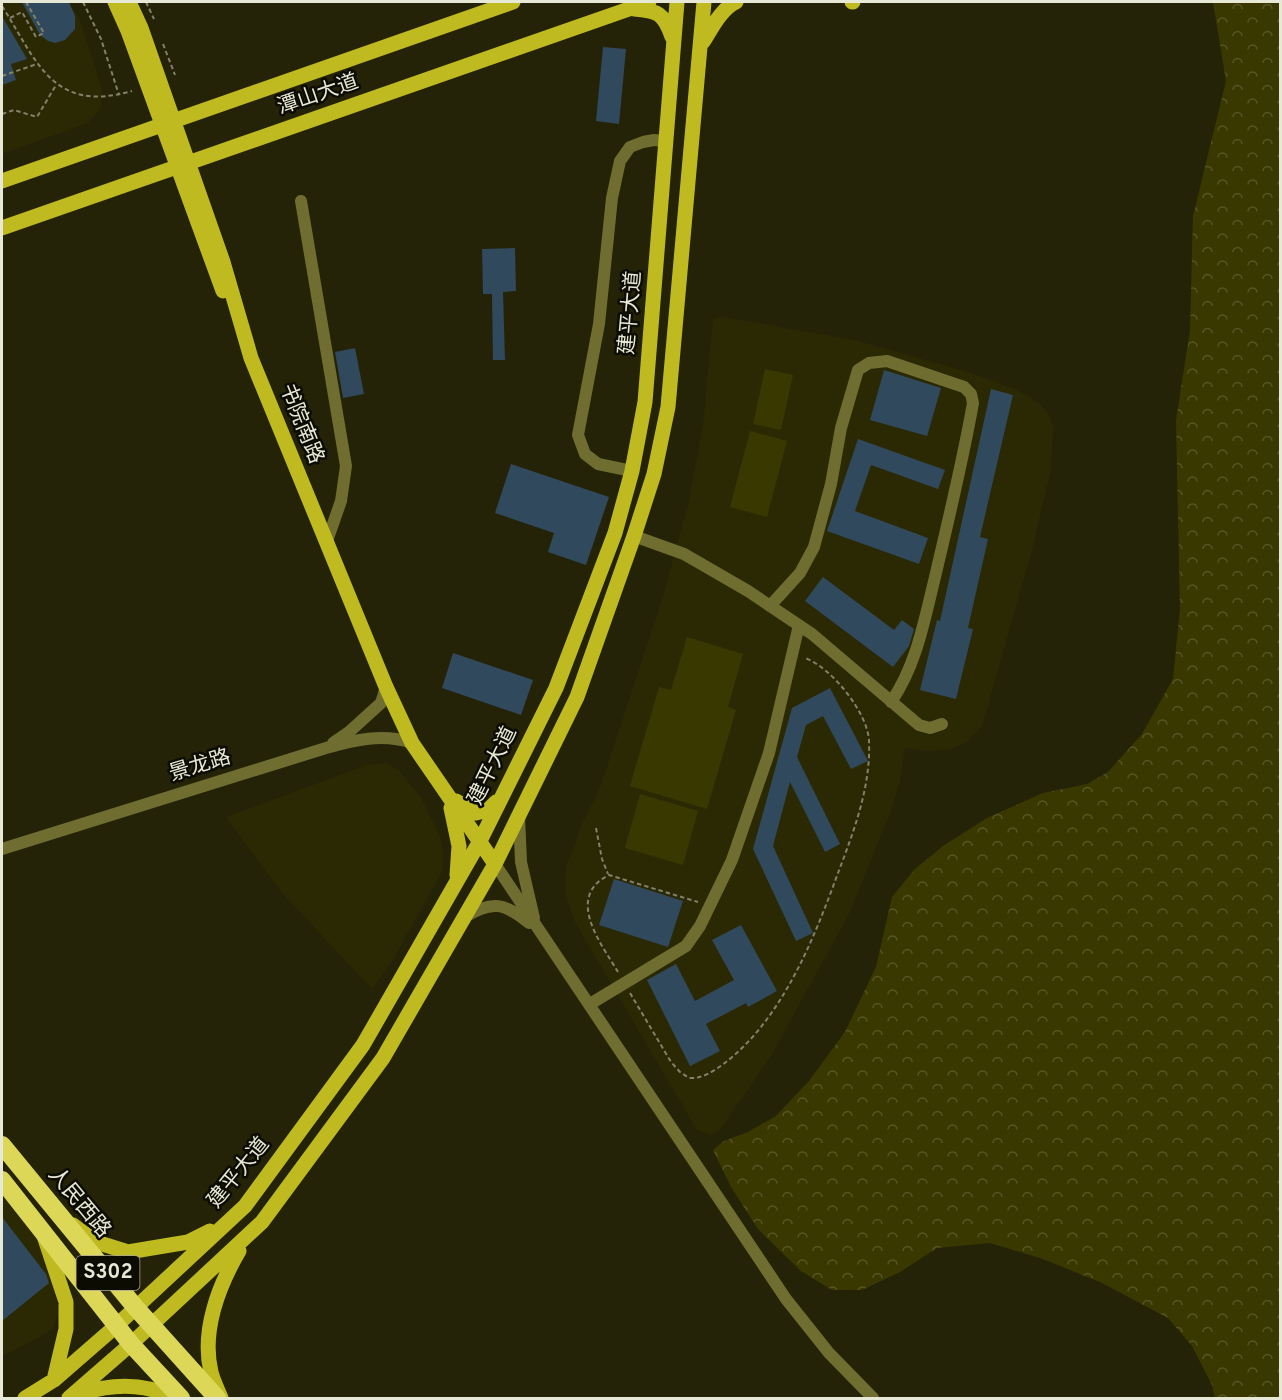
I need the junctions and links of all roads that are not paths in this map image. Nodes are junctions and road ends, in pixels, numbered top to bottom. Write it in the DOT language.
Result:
graph roads {
  1 [pos="115,2"];
  2 [pos="129,2"];
  3 [pos="513,2"];
  4 [pos="649,2"];
  5 [pos="677,2"];
  6 [pos="704,2"];
  7 [pos="736,2"];
  8 [pos="628,9"];
  9 [pos="674,44"];
  10 [pos="700,47"];
  11 [pos="167,123"];
  12 [pos="666,141"];
  13 [pos="182,165"];
  14 [pos="2,181"];
  15 [pos="301,201"];
  16 [pos="2,228"];
  17 [pos="632,471"];
  18 [pos="634,536"];
  19 [pos="327,542"];
  20 [pos="770,606"];
  21 [pos="799,625"];
  22 [pos="386,687"];
  23 [pos="891,702"];
  24 [pos="942,724"];
  25 [pos="412,743"];
  26 [pos="326,748"];
  27 [pos="504,791"];
  28 [pos="447,793"];
  29 [pos="519,815"];
  30 [pos="480,841"];
  31 [pos="2,849"];
  32 [pos="495,864"];
  33 [pos="454,886"];
  34 [pos="464,918"];
  35 [pos="538,930"];
  36 [pos="590,1004"];
  37 [pos="2,1145"];
  38 [pos="2,1180"];
  39 [pos="64,1218"];
  40 [pos="228,1221"];
  41 [pos="43,1234"];
  42 [pos="246,1237"];
  43 [pos="136,1308"];
  44 [pos="150,1325"];
  45 [pos="116,1326"];
  46 [pos="131,1344"];
  47 [pos="54,1380"];
  48 [pos="25,1398"];
  49 [pos="70,1398"];
  50 [pos="174,1398"];
  51 [pos="181,1398"];
  52 [pos="219,1398"];
  53 [pos="873,1398"];
  1 -- 11 [label="main road"];
  2 -- 11 [label="main road"];
  3 -- 11 [label="main road, 潭山大道"];
  4 -- 8 [label="main road, 潭山大道"];
  5 -- 9 [label="main road, 建平大道"];
  6 -- 10 [label="main road"];
  7 -- 10 [label="main road"];
  8 -- 9 [label="main road"];
  8 -- 13 [label="main road, 潭山大道"];
  9 -- 12 [label="main road, 建平大道"];
  10 -- 18 [label="main road"];
  11 -- 13 [label="main road, 书院南路"];
  11 -- 14 [label="main road, 潭山大道"];
  12 -- 17 [label="main road, 建平大道"];
  12 -- 17 [label="street"];
  13 -- 16 [label="main road, 潭山大道"];
  13 -- 19 [label="main road, 书院南路"];
  15 -- 19 [label="street"];
  17 -- 27 [label="main road, 建平大道"];
  18 -- 20 [label="street"];
  18 -- 29 [label="main road"];
  19 -- 22 [label="main road, 书院南路"];
  20 -- 21 [label="street"];
  20 -- 23 [label="street"];
  21 -- 23 [label="street"];
  21 -- 36 [label="street"];
  22 -- 25 [label="main road, 书院南路"];
  22 -- 26 [label="street"];
  23 -- 24 [label="street"];
  25 -- 26 [label="street, 景龙路"];
  25 -- 28 [label="main road, 书院南路"];
  26 -- 31 [label="street, 景龙路"];
  27 -- 28 [label="main road"];
  27 -- 30 [label="main road, 建平大道"];
  28 -- 30 [label="main road, 书院南路"];
  28 -- 33 [label="main road"];
  29 -- 32 [label="main road"];
  29 -- 35 [label="street"];
  30 -- 32 [label="main road, 书院南路"];
  30 -- 33 [label="main road, 建平大道"];
  32 -- 34 [label="main road"];
  32 -- 35 [label="street"];
  33 -- 40 [label="main road, 建平大道"];
  34 -- 35 [label="street"];
  34 -- 42 [label="main road"];
  35 -- 36 [label="street"];
  36 -- 53 [label="street"];
  37 -- 39 [label="highway, 人民西路 / S302"];
  38 -- 41 [label="highway, S302"];
  39 -- 40 [label="main road"];
  39 -- 43 [label="highway, 人民西路 / S302"];
  40 -- 43 [label="main road, 建平大道"];
  41 -- 45 [label="highway, S302"];
  41 -- 47 [label="main road"];
  42 -- 44 [label="main road"];
  42 -- 52 [label="main road"];
  43 -- 44 [label="highway, 人民西路 / S302"];
  43 -- 45 [label="main road, 建平大道"];
  44 -- 46 [label="main road"];
  44 -- 52 [label="highway, 人民西路 / S302"];
  45 -- 46 [label="highway, S302"];
  45 -- 47 [label="main road, 建平大道"];
  46 -- 49 [label="main road"];
  46 -- 51 [label="highway, S302"];
  47 -- 48 [label="main road, 建平大道"];
  49 -- 50 [label="main road"];
}
